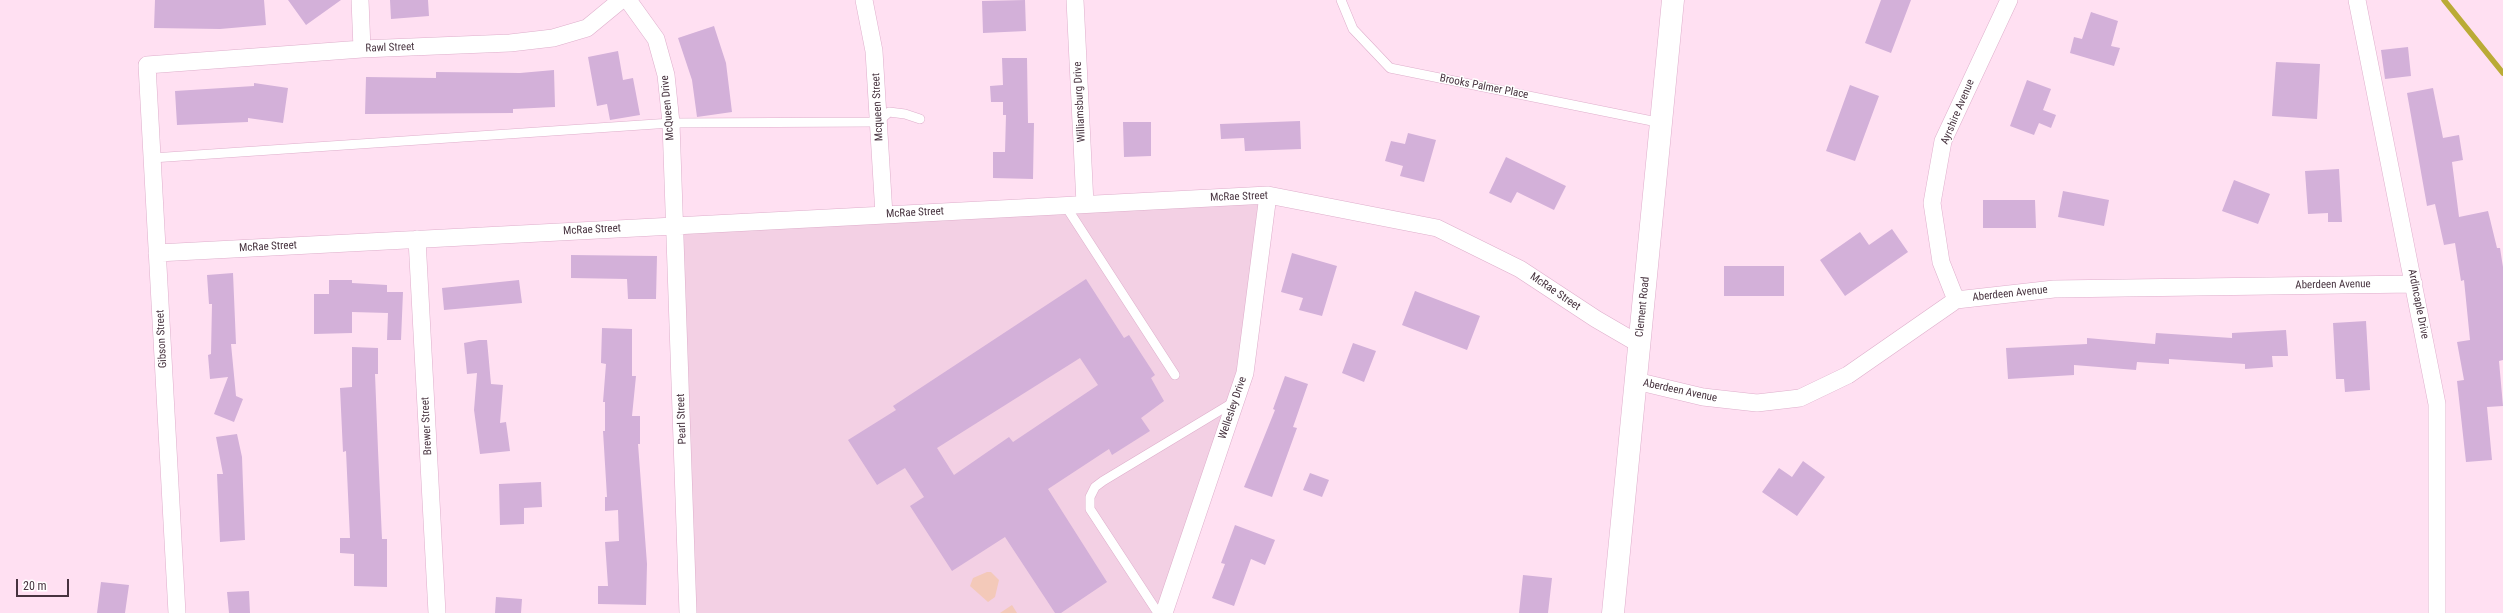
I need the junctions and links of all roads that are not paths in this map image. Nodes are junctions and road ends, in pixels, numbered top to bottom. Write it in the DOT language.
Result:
graph roads {
  1 [pos="360,0"];
  2 [pos="621,0"];
  3 [pos="628,0"];
  4 [pos="864,0"];
  5 [pos="1075,0"];
  6 [pos="1341,0"];
  7 [pos="1673,0"];
  8 [pos="2009,0"];
  9 [pos="2357,0"];
  10 [pos="362,49"];
  11 [pos="147,65"];
  12 [pos="920,119"];
  13 [pos="878,122"];
  14 [pos="671,123"];
  15 [pos="1662,123"];
  16 [pos="152,158"];
  17 [pos="1268,195"];
  18 [pos="1085,204"];
  19 [pos="1065,205"];
  20 [pos="884,215"];
  21 [pos="675,226"];
  22 [pos="417,239"];
  23 [pos="157,253"];
  24 [pos="2414,284"];
  25 [pos="1956,300"];
  26 [pos="1639,344"];
  27 [pos="1175,375"];
  28 [pos="1636,381"];
  29 [pos="1235,401"];
  30 [pos="177,613"];
  31 [pos="438,613"];
  32 [pos="688,613"];
  33 [pos="1158,613"];
  34 [pos="1164,613"];
  35 [pos="1613,613"];
  36 [pos="2437,613"];
  1 -- 10 [label="street"];
  2 -- 10 [label="street, Rawl Street"];
  3 -- 14 [label="street, McQueen Drive"];
  4 -- 13 [label="street, Mcqueen Street"];
  5 -- 18 [label="street, Williamsburg Drive"];
  6 -- 15 [label="lane, Brooks Palmer Place"];
  7 -- 15 [label="street, Clement Road"];
  8 -- 25 [label="street, Ayrshire Avenue"];
  9 -- 24 [label="street, Ardincaple Drive"];
  10 -- 11 [label="street, Rawl Street"];
  11 -- 16 [label="street, Gibson Street"];
  12 -- 13 [label="lane"];
  13 -- 14 [label="lane"];
  13 -- 20 [label="street, Mcqueen Street"];
  14 -- 16 [label="lane"];
  14 -- 21 [label="street, McQueen Drive"];
  15 -- 26 [label="street, Clement Road"];
  16 -- 23 [label="street, Gibson Street"];
  17 -- 18 [label="street, McRae Street"];
  17 -- 26 [label="street, McRae Street"];
  17 -- 29 [label="street, Wellesley Drive"];
  18 -- 19 [label="street, McRae Street"];
  19 -- 20 [label="street, McRae Street"];
  19 -- 27 [label="lane"];
  20 -- 21 [label="street, McRae Street"];
  21 -- 22 [label="street, McRae Street"];
  21 -- 32 [label="street, Pearl Street"];
  22 -- 23 [label="street, McRae Street"];
  22 -- 31 [label="street, Brewer Street"];
  23 -- 30 [label="street, Gibson Street"];
  24 -- 25 [label="street, Aberdeen Avenue"];
  24 -- 36 [label="street, Ardincaple Drive"];
  25 -- 28 [label="street, Aberdeen Avenue"];
  26 -- 28 [label="street, Clement Road"];
  28 -- 35 [label="street, Clement Road"];
  29 -- 33 [label="lane"];
  29 -- 34 [label="street, Wellesley Drive"];
}
